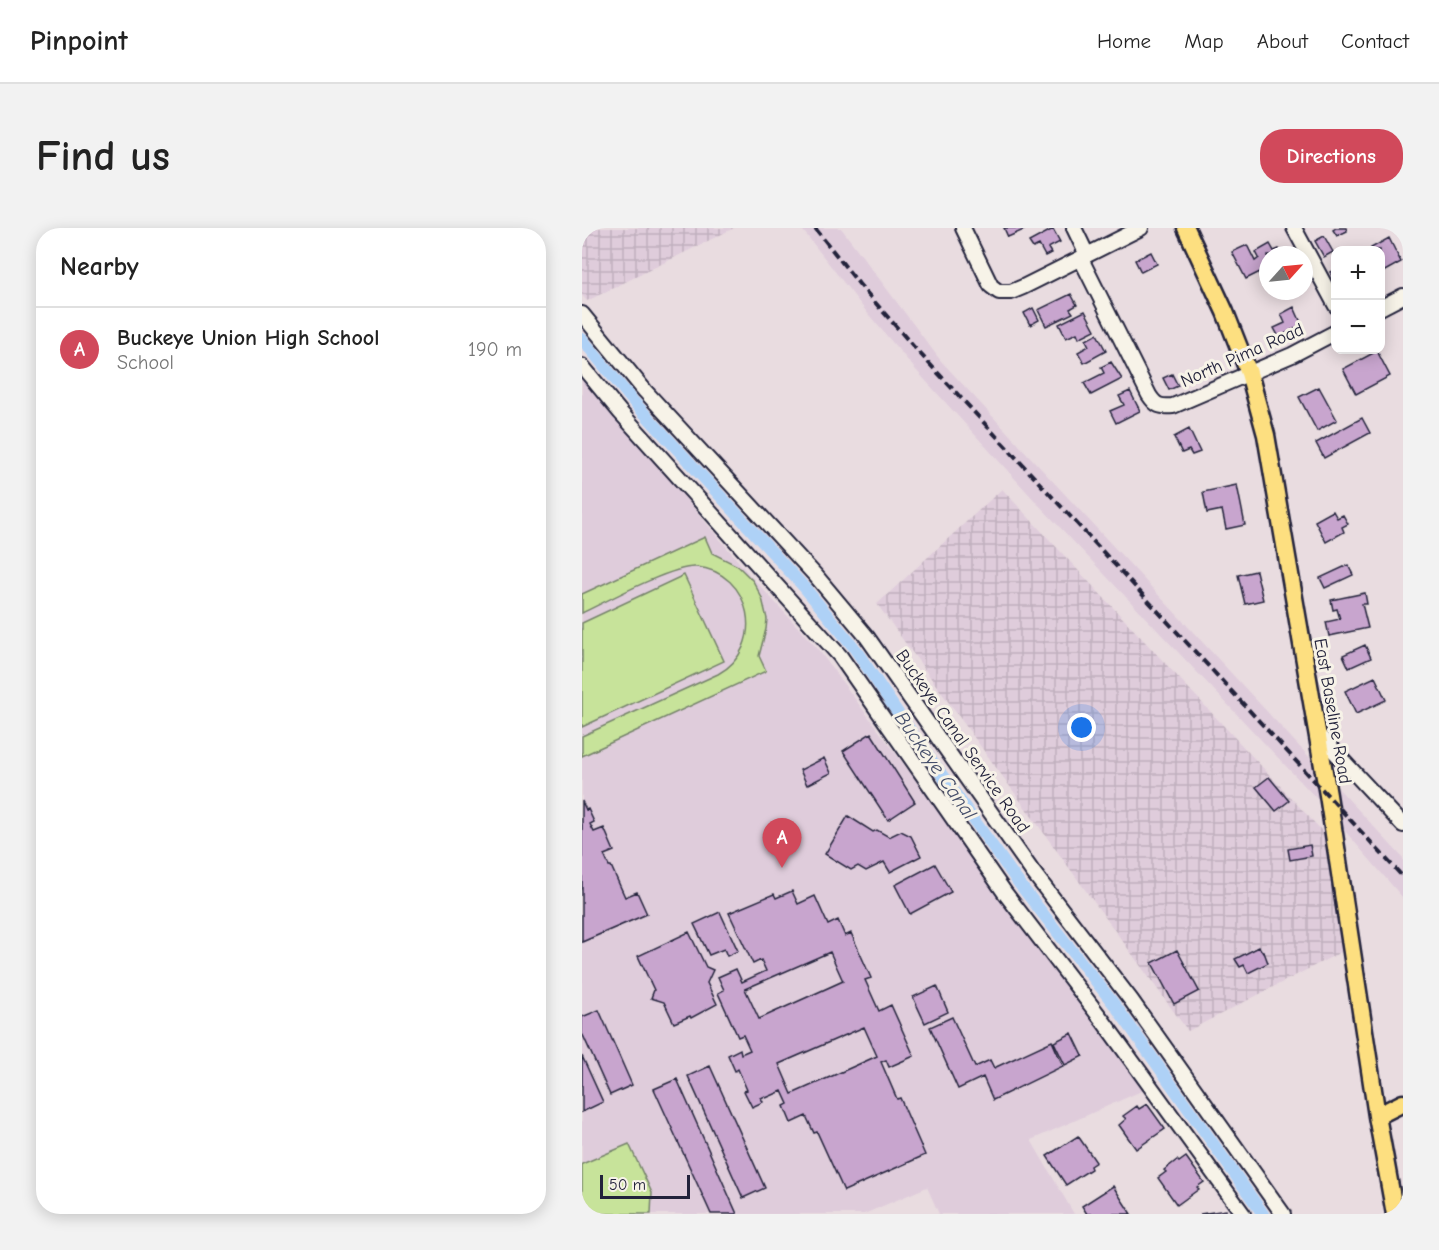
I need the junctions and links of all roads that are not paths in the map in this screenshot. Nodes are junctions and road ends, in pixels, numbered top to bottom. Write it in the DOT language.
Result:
graph roads {
  1 [pos="963,228"];
  2 [pos="1074,228"];
  3 [pos="1142,228"];
  4 [pos="1186,228"];
  5 [pos="1294,228"];
  6 [pos="1084,257"];
  7 [pos="1403,296"];
  8 [pos="1332,300"];
  9 [pos="1385,305"];
  10 [pos="582,314"];
  11 [pos="1331,334"];
  12 [pos="582,366"];
  13 [pos="1249,373"];
  14 [pos="1318,734"];
  15 [pos="1403,825"];
  16 [pos="1403,1103"];
  17 [pos="1377,1116"];
  18 [pos="1243,1214"];
  19 [pos="1283,1214"];
  20 [pos="1395,1214"];
  1 -- 6 [label="street"];
  2 -- 6 [label="street"];
  3 -- 6 [label="street"];
  4 -- 13 [label="main road, East Baseline Road"];
  5 -- 8 [label="street"];
  6 -- 13 [label="street, North Pima Road"];
  7 -- 9 [label="street"];
  10 -- 19 [label="street, Buckeye Canal Service Road"];
  11 -- 13 [label="street, North Pima Road"];
  12 -- 18 [label="street"];
  13 -- 14 [label="main road, East Baseline Road"];
  14 -- 15 [label="street"];
  14 -- 17 [label="main road, East Baseline Road"];
  16 -- 17 [label="main road"];
  17 -- 20 [label="main road, East Baseline Road"];
}
